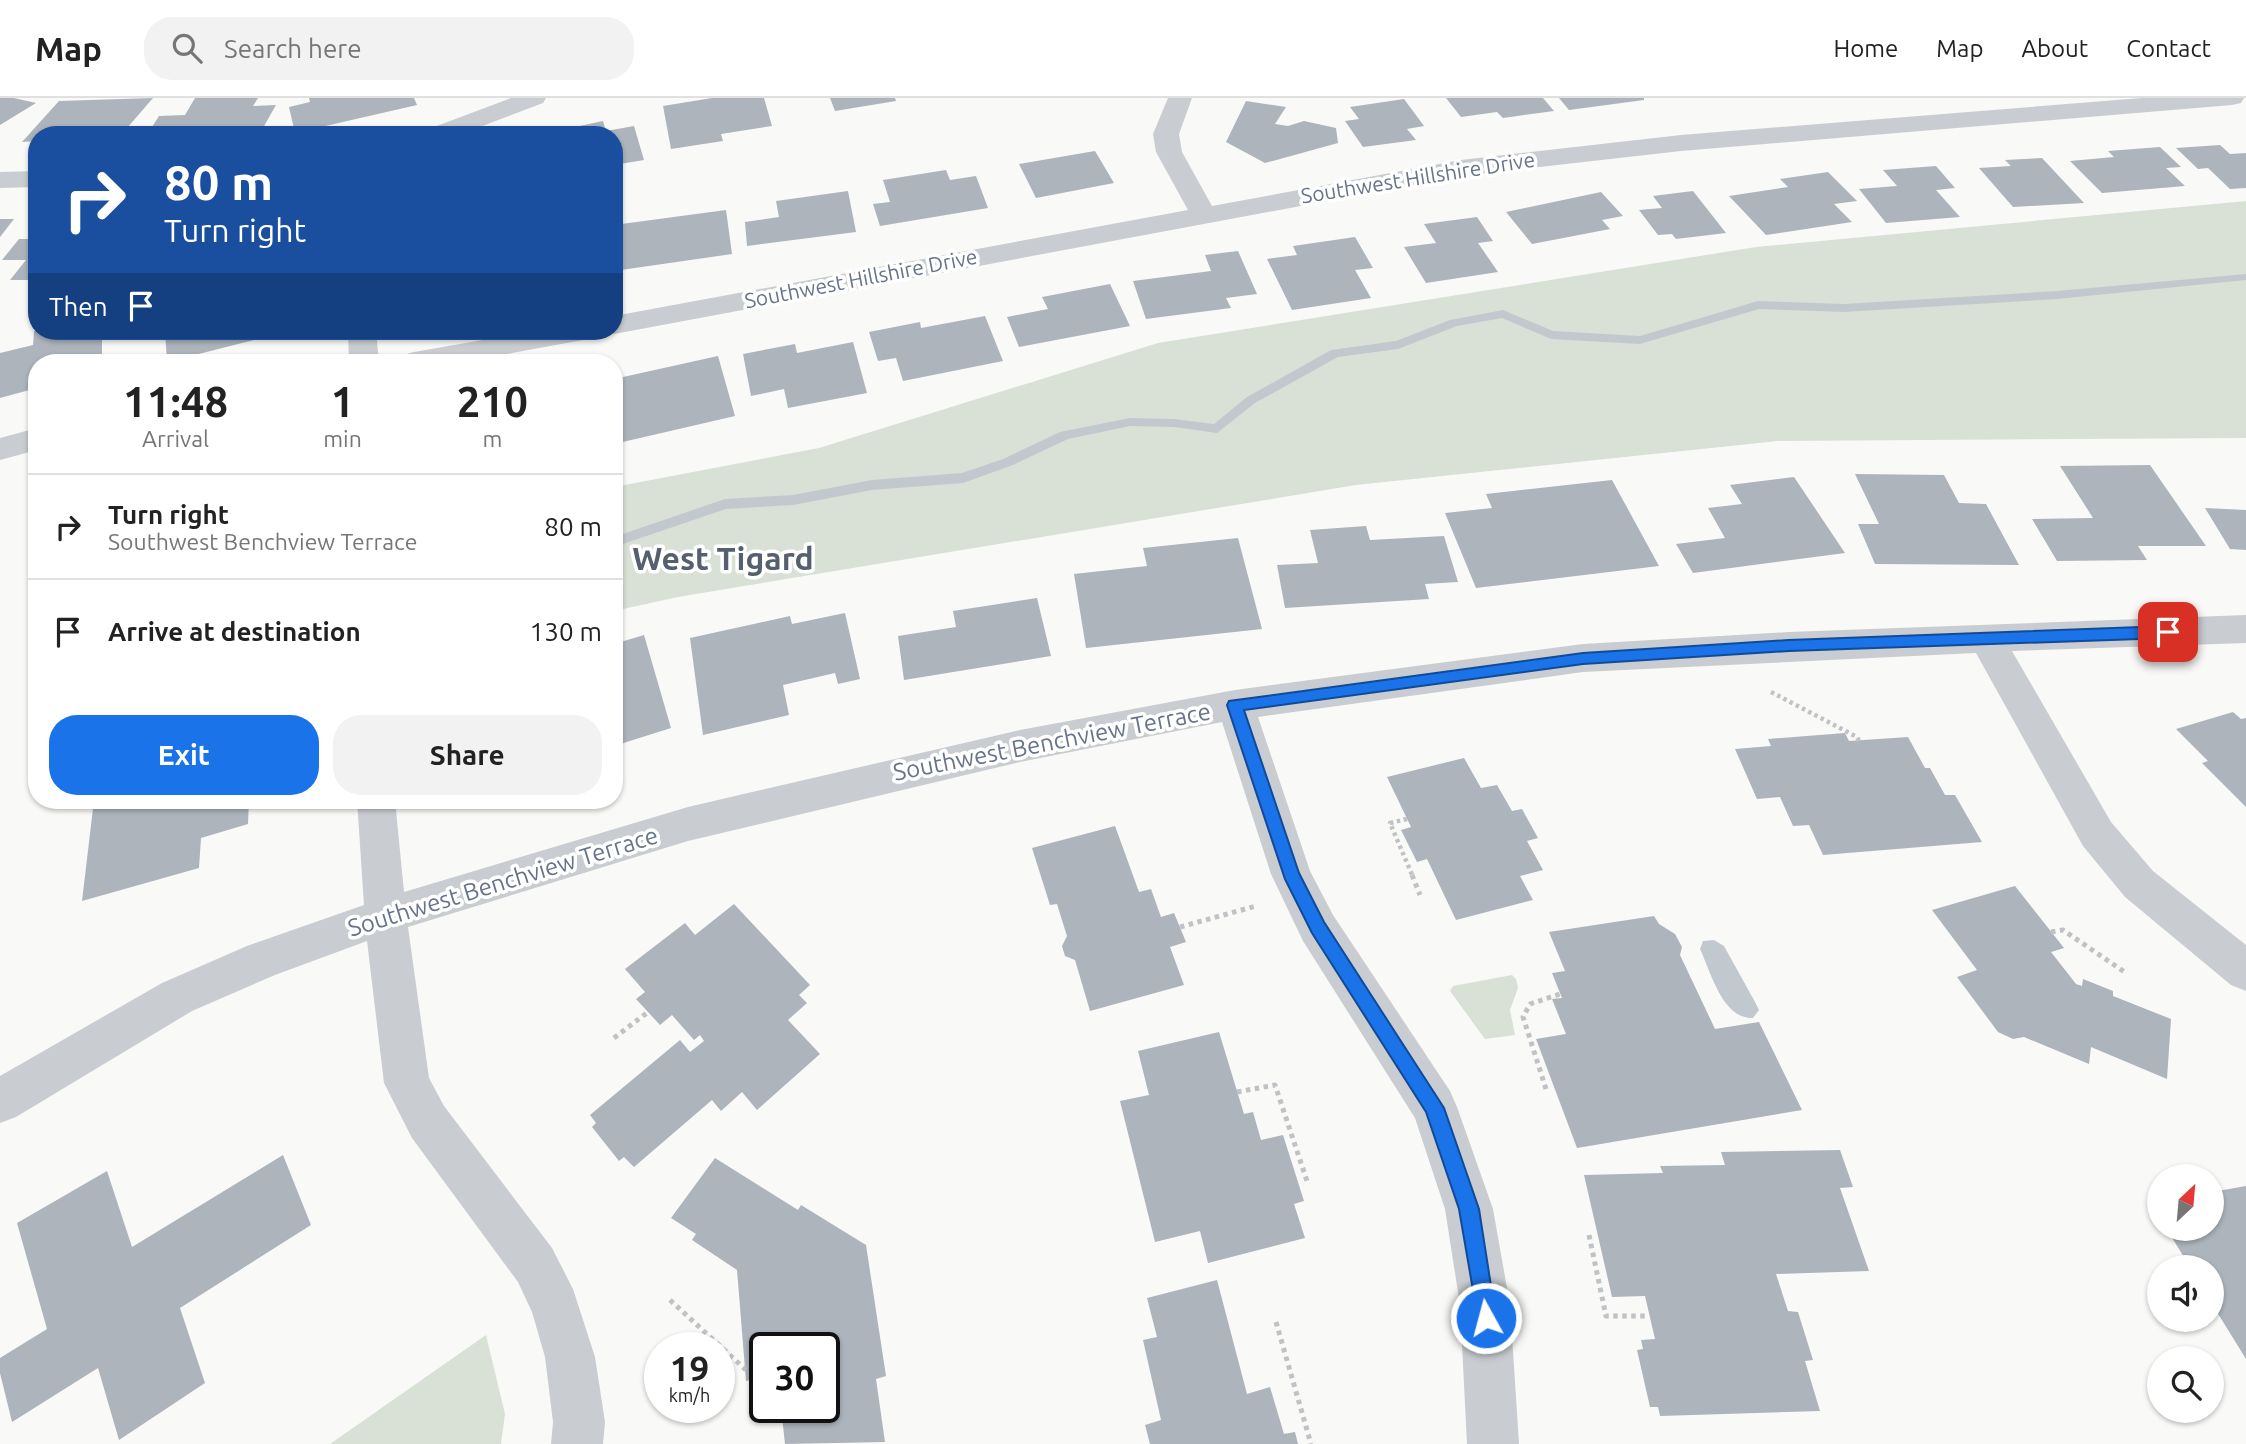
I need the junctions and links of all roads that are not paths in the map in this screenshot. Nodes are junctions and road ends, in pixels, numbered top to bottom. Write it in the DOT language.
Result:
graph roads {
  1 [pos="534,98"];
  2 [pos="1180,98"];
  3 [pos="2232,98"];
  4 [pos="459,126"];
  5 [pos="28,179"];
  6 [pos="0,180"];
  7 [pos="1204,215"];
  8 [pos="623,323"];
  9 [pos="534,340"];
  10 [pos="458,354"];
  11 [pos="28,441"];
  12 [pos="0,449"];
  13 [pos="2246,629"];
  14 [pos="1986,638"];
  15 [pos="1235,705"];
  16 [pos="377,809"];
  17 [pos="387,915"];
  18 [pos="2246,971"];
  19 [pos="0,1101"];
  20 [pos="577,1444"];
  21 [pos="1493,1444"];
  1 -- 4 [label="street"];
  2 -- 7 [label="street"];
  3 -- 7 [label="street, Southwest Hillshire Drive"];
  5 -- 6 [label="street"];
  7 -- 8 [label="street, Southwest Hillshire Drive"];
  9 -- 10 [label="street"];
  11 -- 12 [label="street"];
  13 -- 14 [label="street, Southwest Benchview Terrace"];
  14 -- 15 [label="street, Southwest Benchview Terrace"];
  14 -- 18 [label="street"];
  15 -- 17 [label="street, Southwest Benchview Terrace"];
  15 -- 21 [label="street"];
  16 -- 17 [label="street"];
  17 -- 19 [label="street, Southwest Benchview Terrace"];
  17 -- 20 [label="street"];
}
